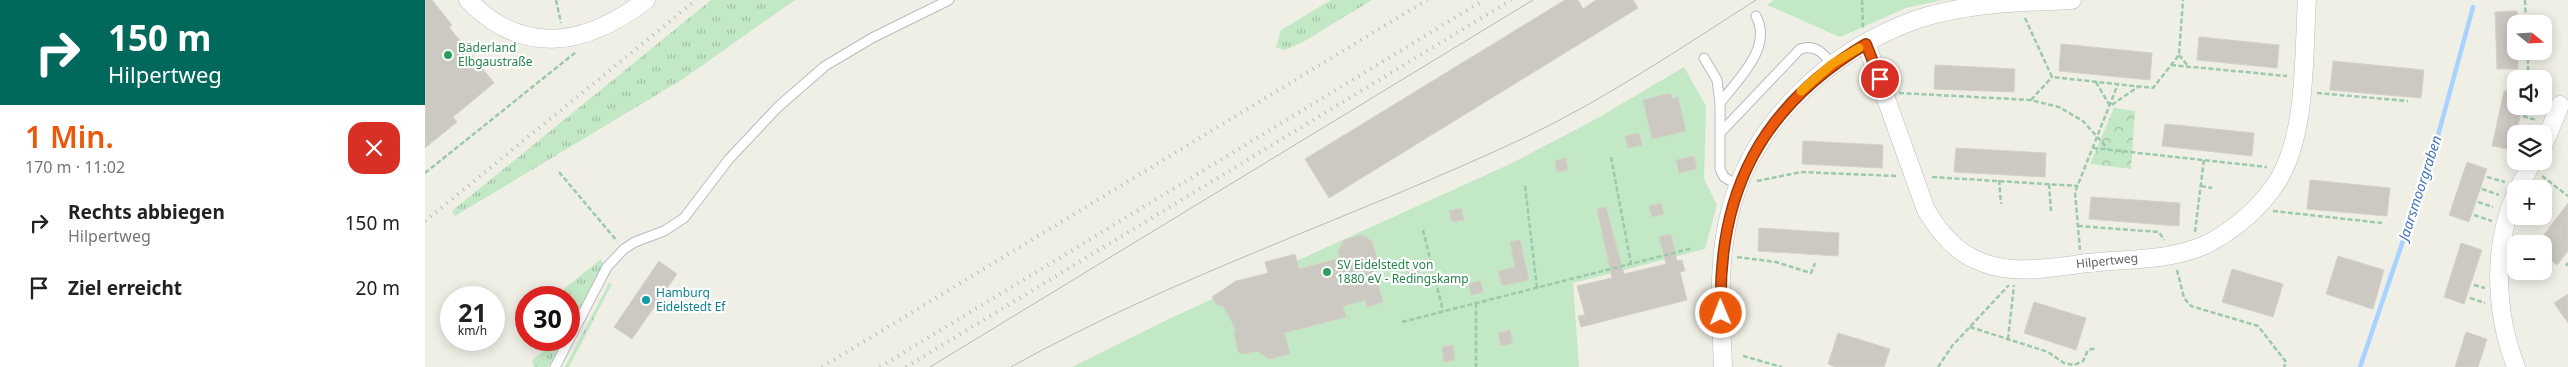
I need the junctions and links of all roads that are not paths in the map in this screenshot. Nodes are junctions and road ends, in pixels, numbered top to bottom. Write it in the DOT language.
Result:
graph roads {
  1 [pos="468,0"];
  2 [pos="646,0"];
  3 [pos="949,0"];
  4 [pos="2072,0"];
  5 [pos="2307,0"];
  6 [pos="1756,16"];
  7 [pos="1864,38"];
  8 [pos="1704,58"];
  9 [pos="1832,64"];
  10 [pos="1720,103"];
  11 [pos="2560,105"];
  12 [pos="2552,125"];
  13 [pos="1721,132"];
  14 [pos="2531,170"];
  15 [pos="2522,180"];
  16 [pos="1745,185"];
  17 [pos="2507,216"];
  18 [pos="555,367"];
  19 [pos="1723,367"];
  20 [pos="2516,367"];
  1 -- 2 [label="street"];
  3 -- 18 [label="lane"];
  4 -- 7 [label="street"];
  5 -- 7 [label="street, Hilpertweg"];
  6 -- 10 [label="lane"];
  7 -- 9 [label="street"];
  8 -- 10 [label="lane"];
  9 -- 13 [label="lane"];
  9 -- 16 [label="street"];
  10 -- 13 [label="lane"];
  11 -- 12 [label="street"];
  13 -- 16 [label="lane"];
  14 -- 15 [label="street"];
  16 -- 19 [label="street"];
  17 -- 20 [label="street"];
}
